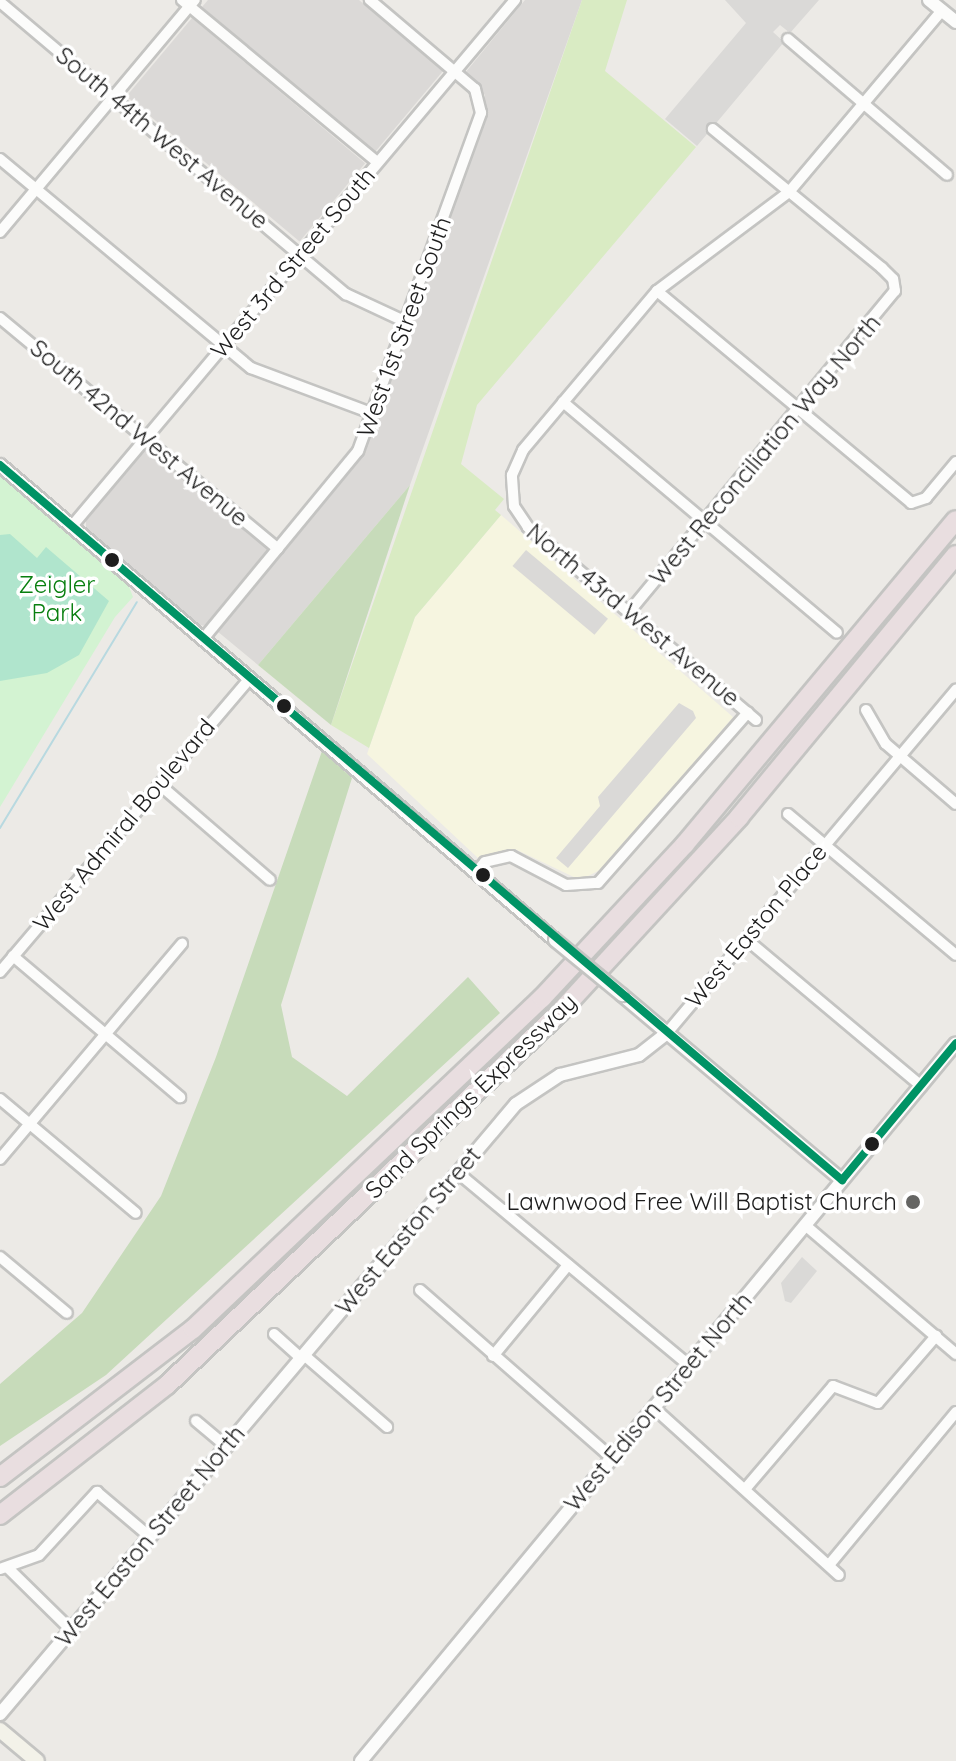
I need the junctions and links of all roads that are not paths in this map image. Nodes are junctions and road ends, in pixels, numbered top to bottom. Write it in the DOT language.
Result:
graph roads {
  1 [pos="370,0"];
  2 [pos="515,0"];
  3 [pos="929,0"];
  4 [pos="0,2"];
  5 [pos="189,2"];
  6 [pos="942,10"];
  7 [pos="956,22"];
  8 [pos="788,39"];
  9 [pos="455,72"];
  10 [pos="114,98"];
  11 [pos="864,104"];
  12 [pos="713,129"];
  13 [pos="0,159"];
  14 [pos="377,162"];
  15 [pos="947,175"];
  16 [pos="36,189"];
  17 [pos="789,192"];
  18 [pos="0,232"];
  19 [pos="299,254"];
  20 [pos="657,291"];
  21 [pos="0,318"];
  22 [pos="406,322"];
  23 [pos="223,346"];
  24 [pos="563,402"];
  25 [pos="798,410"];
  26 [pos="374,414"];
  27 [pos="145,438"];
  28 [pos="956,462"];
  29 [pos="0,465"];
  30 [pos="956,520"];
  31 [pos="705,522"];
  32 [pos="72,526"];
  33 [pos="278,549"];
  34 [pos="956,555"];
  35 [pos="629,612"];
  36 [pos="837,633"];
  37 [pos="203,639"];
  38 [pos="249,679"];
  39 [pos="956,690"];
  40 [pos="866,710"];
  41 [pos="900,757"];
  42 [pos="160,785"];
  43 [pos="956,804"];
  44 [pos="788,814"];
  45 [pos="825,845"];
  46 [pos="476,873"];
  47 [pos="270,880"];
  48 [pos="746,939"];
  49 [pos="182,944"];
  50 [pos="956,955"];
  51 [pos="13,956"];
  52 [pos="0,972"];
  53 [pos="667,1033"];
  54 [pos="105,1035"];
  55 [pos="956,1043"];
  56 [pos="921,1086"];
  57 [pos="180,1097"];
  58 [pos="0,1099"];
  59 [pos="516,1104"];
  60 [pos="30,1124"];
  61 [pos="0,1159"];
  62 [pos="457,1172"];
  63 [pos="842,1180"];
  64 [pos="136,1213"];
  65 [pos="805,1225"];
  66 [pos="0,1257"];
  67 [pos="568,1265"];
  68 [pos="420,1290"];
  69 [pos="67,1313"];
  70 [pos="274,1334"];
  71 [pos="936,1336"];
  72 [pos="956,1354"];
  73 [pos="493,1356"];
  74 [pos="303,1357"];
  75 [pos="689,1365"];
  76 [pos="654,1408"];
  77 [pos="956,1412"];
  78 [pos="196,1421"];
  79 [pos="387,1427"];
  80 [pos="226,1446"];
  81 [pos="612,1458"];
  82 [pos="0,1477"];
  83 [pos="746,1488"];
  84 [pos="0,1515"];
  85 [pos="150,1537"];
  86 [pos="829,1565"];
  87 [pos="4,1568"];
  88 [pos="839,1575"];
  89 [pos="71,1630"];
  90 [pos="0,1714"];
  91 [pos="0,1730"];
  92 [pos="37,1761"];
  93 [pos="361,1761"];
  1 -- 9 [label="street, West 1st Street South"];
  2 -- 9 [label="street, West 3rd Street South"];
  3 -- 6 [label="street"];
  4 -- 10 [label="street, South 44th West Avenue"];
  5 -- 10 [label="street"];
  5 -- 14 [label="street"];
  6 -- 7 [label="street"];
  6 -- 11 [label="street"];
  8 -- 11 [label="street"];
  9 -- 14 [label="street, West 3rd Street South"];
  9 -- 22 [label="street, West 1st Street South"];
  10 -- 16 [label="street"];
  10 -- 19 [label="street, South 44th West Avenue"];
  11 -- 15 [label="street"];
  11 -- 17 [label="street"];
  12 -- 17 [label="street"];
  13 -- 16 [label="street"];
  14 -- 19 [label="street, West 3rd Street South"];
  16 -- 18 [label="street"];
  16 -- 23 [label="street"];
  17 -- 20 [label="street"];
  17 -- 25 [label="street, West Reconciliation Way North"];
  19 -- 22 [label="street, South 44th West Avenue"];
  19 -- 23 [label="street, West 3rd Street South"];
  20 -- 24 [label="street"];
  20 -- 25 [label="street"];
  21 -- 27 [label="street, South 42nd West Avenue"];
  22 -- 26 [label="street, West 1st Street South"];
  23 -- 26 [label="street"];
  23 -- 27 [label="street, West 3rd Street South"];
  24 -- 31 [label="street"];
  24 -- 35 [label="street, North 43rd West Avenue"];
  25 -- 28 [label="street"];
  25 -- 31 [label="street, West Reconciliation Way North"];
  26 -- 33 [label="street, West 1st Street South"];
  27 -- 32 [label="street, West 3rd Street South"];
  27 -- 33 [label="street, South 42nd West Avenue"];
  29 -- 32 [label="street"];
  30 -- 82 [label="highway, Sand Springs Expressway"];
  31 -- 35 [label="street, West Reconciliation Way North"];
  31 -- 36 [label="street"];
  32 -- 37 [label="street"];
  33 -- 37 [label="street, West 1st Street South"];
  34 -- 84 [label="highway, Sand Springs Expressway"];
  35 -- 46 [label="street, North 43rd West Avenue"];
  37 -- 38 [label="street"];
  38 -- 42 [label="street, West Admiral Boulevard"];
  38 -- 46 [label="street"];
  39 -- 41 [label="street, West Easton Place"];
  40 -- 41 [label="street"];
  41 -- 43 [label="street"];
  41 -- 45 [label="street, West Easton Place"];
  42 -- 47 [label="street"];
  42 -- 51 [label="street, West Admiral Boulevard"];
  44 -- 45 [label="street"];
  45 -- 48 [label="street, West Easton Place"];
  45 -- 50 [label="street"];
  46 -- 53 [label="street, bridge"];
  48 -- 53 [label="street, West Easton Place"];
  48 -- 56 [label="street"];
  49 -- 54 [label="street"];
  51 -- 52 [label="street, West Admiral Boulevard"];
  51 -- 54 [label="street"];
  53 -- 59 [label="street, West Easton Place"];
  53 -- 63 [label="street"];
  54 -- 57 [label="street"];
  54 -- 60 [label="street"];
  55 -- 56 [label="street, West Edison Street North"];
  56 -- 63 [label="street, West Edison Street North"];
  58 -- 60 [label="street"];
  59 -- 62 [label="street, West Easton Street"];
  60 -- 61 [label="street"];
  60 -- 64 [label="street"];
  62 -- 67 [label="street"];
  62 -- 74 [label="street, West Easton Street"];
  63 -- 65 [label="street, West Edison Street North"];
  65 -- 71 [label="street"];
  65 -- 75 [label="street, West Edison Street North"];
  66 -- 69 [label="street"];
  67 -- 73 [label="street"];
  67 -- 75 [label="street"];
  68 -- 73 [label="street"];
  70 -- 74 [label="street"];
  71 -- 72 [label="street"];
  71 -- 83 [label="street"];
  73 -- 81 [label="street"];
  74 -- 79 [label="street"];
  74 -- 80 [label="street, West Easton Street North"];
  75 -- 76 [label="street, West Edison Street North"];
  76 -- 81 [label="street, West Edison Street North"];
  76 -- 83 [label="street"];
  77 -- 86 [label="street"];
  78 -- 80 [label="street"];
  80 -- 85 [label="street, West Easton Street North"];
  81 -- 93 [label="street, West Edison Street North"];
  83 -- 86 [label="street"];
  85 -- 87 [label="street"];
  85 -- 89 [label="street, West Easton Street North"];
  86 -- 88 [label="street"];
  87 -- 89 [label="street"];
  89 -- 90 [label="street, West Easton Street North"];
  91 -- 92 [label="main road"];
}
